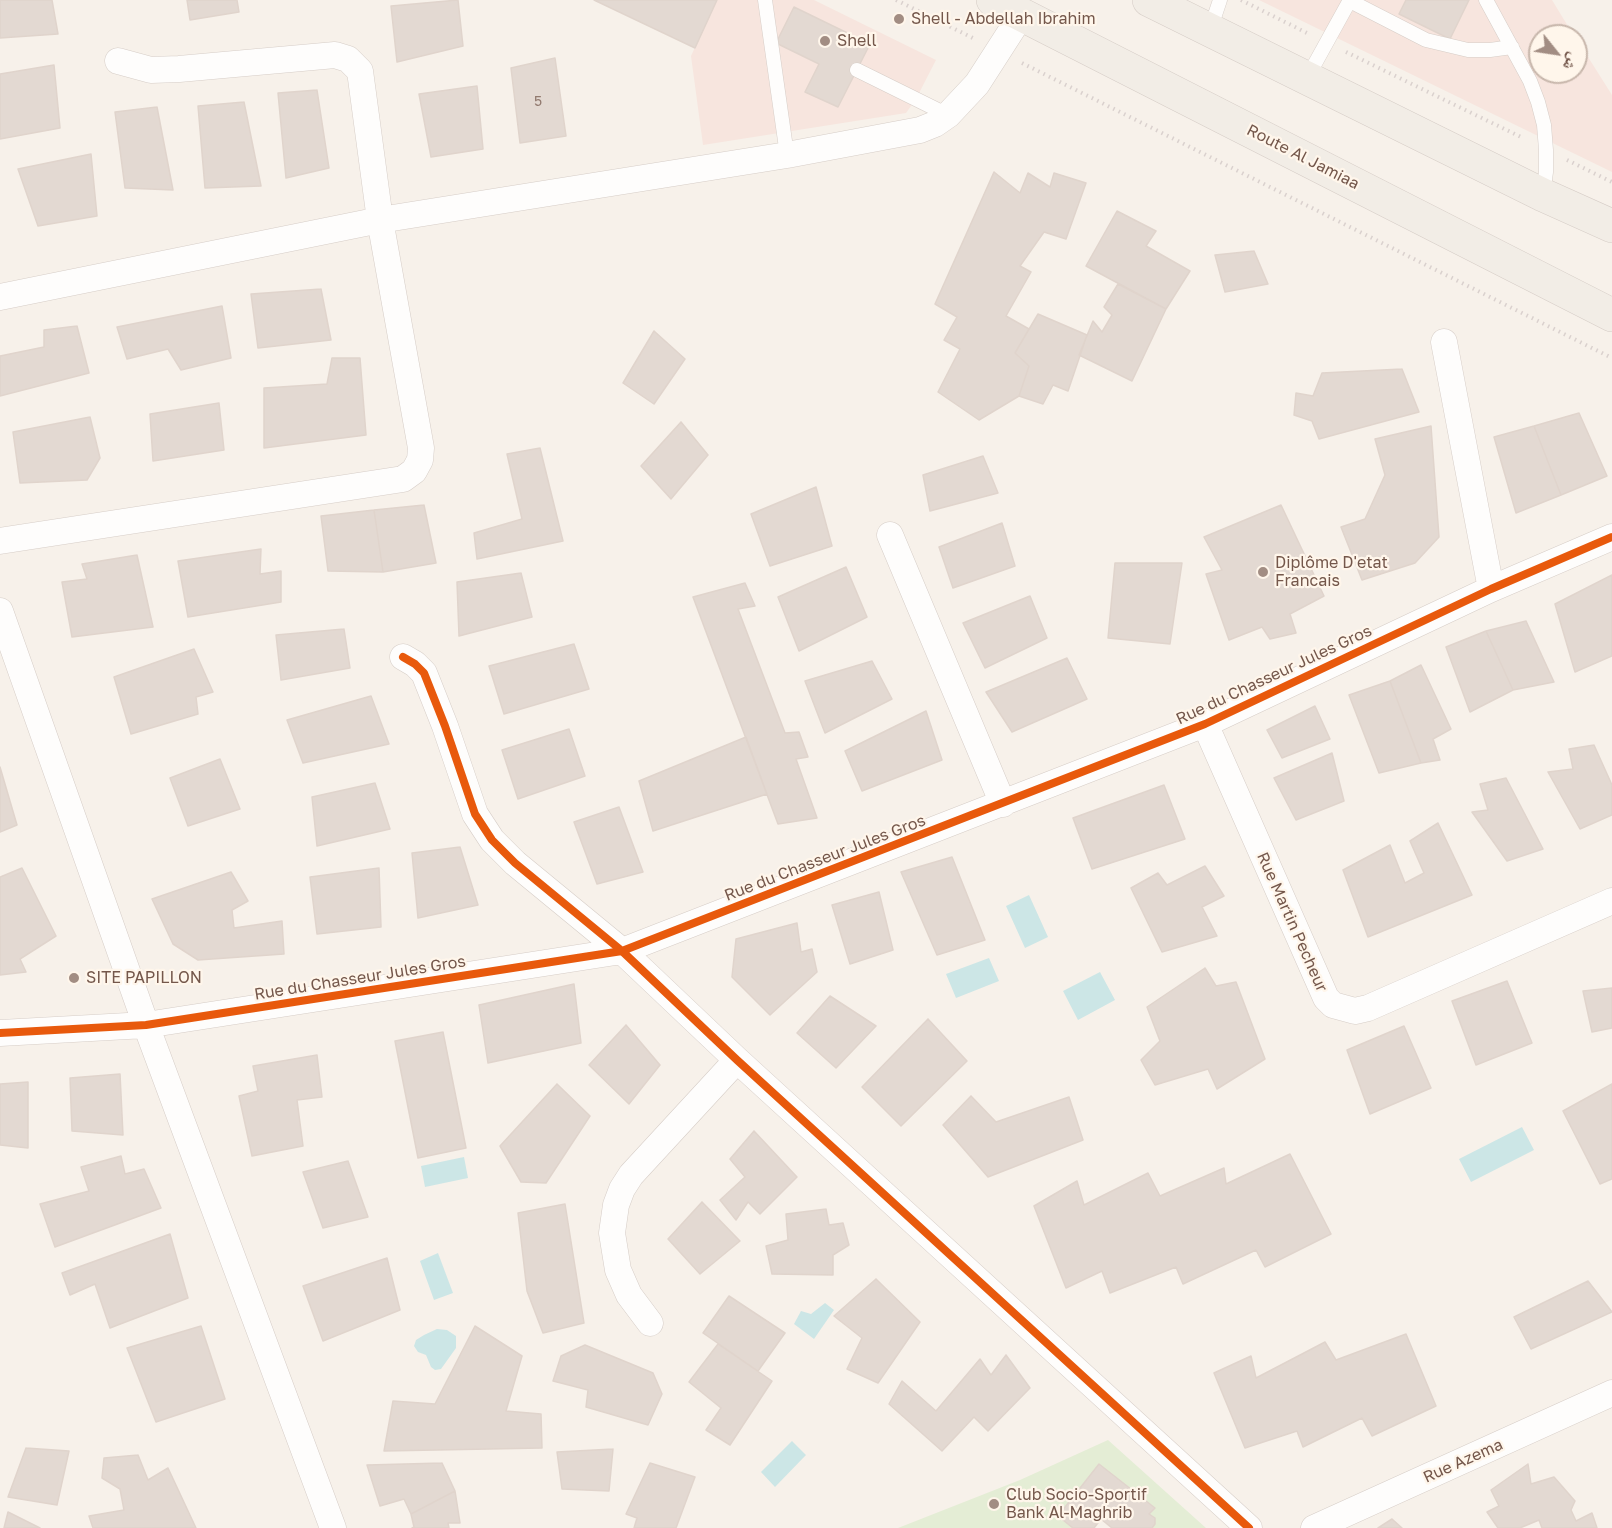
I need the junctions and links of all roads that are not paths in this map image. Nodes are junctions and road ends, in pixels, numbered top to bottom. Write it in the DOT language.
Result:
graph roads {
  1 [pos="765,0"];
  2 [pos="1149,0"];
  3 [pos="1486,0"];
  4 [pos="1350,1"];
  5 [pos="1007,7"];
  6 [pos="1215,15"];
  7 [pos="1512,47"];
  8 [pos="118,61"];
  9 [pos="857,70"];
  10 [pos="1307,78"];
  11 [pos="948,115"];
  12 [pos="787,155"];
  13 [pos="1543,195"];
  14 [pos="380,220"];
  15 [pos="1612,226"];
  16 [pos="0,297"];
  17 [pos="1612,315"];
  18 [pos="1444,342"];
  19 [pos="890,535"];
  20 [pos="1612,537"];
  21 [pos="0,541"];
  22 [pos="1491,589"];
  23 [pos="0,611"];
  24 [pos="403,657"];
  25 [pos="1205,724"];
  26 [pos="1003,804"];
  27 [pos="1612,901"];
  28 [pos="622,951"];
  29 [pos="146,1025"];
  30 [pos="0,1033"];
  31 [pos="737,1060"];
  32 [pos="650,1323"];
  33 [pos="1612,1393"];
  34 [pos="333,1528"];
  35 [pos="1249,1528"];
  36 [pos="1314,1528"];
  1 -- 12 [label="lane"];
  2 -- 6 [label="main road"];
  3 -- 7 [label="lane"];
  4 -- 7 [label="lane"];
  4 -- 10 [label="lane"];
  5 -- 11 [label="street"];
  5 -- 17 [label="main road, Route Al Jamiaa"];
  6 -- 10 [label="main road"];
  7 -- 13 [label="lane"];
  8 -- 14 [label="street"];
  9 -- 11 [label="lane"];
  10 -- 13 [label="main road"];
  11 -- 12 [label="street"];
  12 -- 14 [label="street"];
  13 -- 15 [label="main road"];
  14 -- 16 [label="street"];
  14 -- 21 [label="street"];
  18 -- 22 [label="street"];
  19 -- 26 [label="street"];
  20 -- 22 [label="street, Rue du Chasseur Jules Gros"];
  22 -- 25 [label="street, Rue du Chasseur Jules Gros"];
  23 -- 29 [label="street"];
  24 -- 28 [label="street"];
  25 -- 26 [label="street, Rue du Chasseur Jules Gros"];
  25 -- 27 [label="street, Rue Martin Pecheur"];
  26 -- 28 [label="street, Rue du Chasseur Jules Gros"];
  28 -- 29 [label="street, Rue du Chasseur Jules Gros"];
  28 -- 31 [label="street"];
  29 -- 30 [label="street, Rue du Chasseur Jules Gros"];
  29 -- 34 [label="street"];
  31 -- 32 [label="street"];
  31 -- 35 [label="street"];
  33 -- 36 [label="street, Rue Azema"];
}
